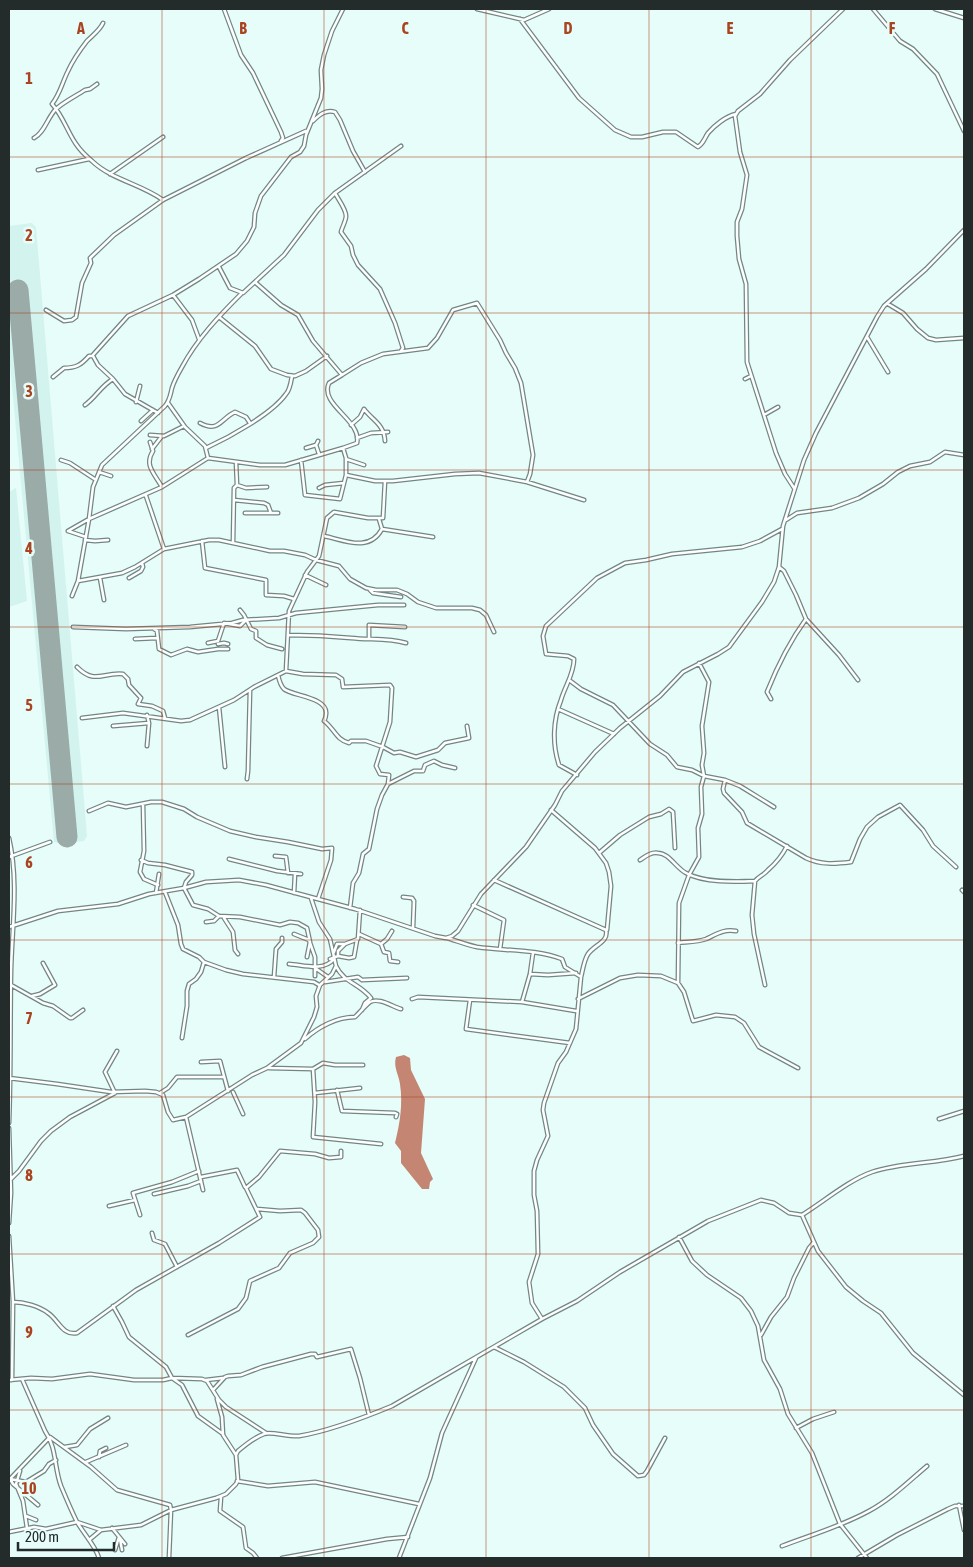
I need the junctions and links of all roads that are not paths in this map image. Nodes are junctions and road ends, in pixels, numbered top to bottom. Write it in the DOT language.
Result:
graph roads {
  1 [pos="224,9"];
  2 [pos="343,9"];
  3 [pos="478,9"];
  4 [pos="549,9"];
  5 [pos="843,9"];
  6 [pos="873,9"];
  7 [pos="935,9"];
  8 [pos="964,18"];
  9 [pos="520,19"];
  10 [pos="103,23"];
  11 [pos="97,84"];
  12 [pos="56,109"];
  13 [pos="736,114"];
  14 [pos="312,122"];
  15 [pos="308,130"];
  16 [pos="964,131"];
  17 [pos="163,137"];
  18 [pos="34,138"];
  19 [pos="281,142"];
  20 [pos="401,146"];
  21 [pos="89,159"];
  22 [pos="38,170"];
  23 [pos="365,172"];
  24 [pos="110,174"];
  25 [pos="335,193"];
  26 [pos="163,200"];
  27 [pos="964,230"];
  28 [pos="219,267"];
  29 [pos="256,283"];
  30 [pos="241,294"];
  31 [pos="173,295"];
  32 [pos="888,304"];
  33 [pos="46,310"];
  34 [pos="219,317"];
  35 [pos="867,337"];
  36 [pos="964,338"];
  37 [pos="199,341"];
  38 [pos="401,351"];
  39 [pos="92,356"];
  40 [pos="327,356"];
  41 [pos="888,372"];
  42 [pos="342,375"];
  43 [pos="292,376"];
  44 [pos="751,376"];
  45 [pos="53,378"];
  46 [pos="114,379"];
  47 [pos="745,379"];
  48 [pos="140,386"];
  49 [pos="136,402"];
  50 [pos="168,403"];
  51 [pos="86,405"];
  52 [pos="778,407"];
  53 [pos="154,410"];
  54 [pos="158,413"];
  55 [pos="764,415"];
  56 [pos="141,420"];
  57 [pos="200,423"];
  58 [pos="250,424"];
  59 [pos="351,425"];
  60 [pos="184,426"];
  61 [pos="383,432"];
  62 [pos="388,432"];
  63 [pos="150,435"];
  64 [pos="162,436"];
  65 [pos="357,438"];
  66 [pos="318,440"];
  67 [pos="385,441"];
  68 [pos="150,442"];
  69 [pos="316,445"];
  70 [pos="206,448"];
  71 [pos="306,448"];
  72 [pos="343,448"];
  73 [pos="152,449"];
  74 [pos="320,454"];
  75 [pos="964,455"];
  76 [pos="208,458"];
  77 [pos="346,458"];
  78 [pos="62,460"];
  79 [pos="301,460"];
  80 [pos="236,462"];
  81 [pos="364,465"];
  82 [pos="99,472"];
  83 [pos="346,475"];
  84 [pos="111,476"];
  85 [pos="96,480"];
  86 [pos="385,481"];
  87 [pos="527,482"];
  88 [pos="344,483"];
  89 [pos="237,485"];
  90 [pos="162,487"];
  91 [pos="267,487"];
  92 [pos="319,488"];
  93 [pos="794,489"];
  94 [pos="146,495"];
  95 [pos="234,500"];
  96 [pos="584,500"];
  97 [pos="245,513"];
  98 [pos="271,513"];
  99 [pos="278,513"];
  100 [pos="89,519"];
  101 [pos="379,519"];
  102 [pos="784,521"];
  103 [pos="382,529"];
  104 [pos="782,529"];
  105 [pos="324,536"];
  106 [pos="433,537"];
  107 [pos="85,538"];
  108 [pos="108,540"];
  109 [pos="202,541"];
  110 [pos="233,543"];
  111 [pos="164,549"];
  112 [pos="316,560"];
  113 [pos="142,562"];
  114 [pos="779,567"];
  115 [pos="306,575"];
  116 [pos="100,578"];
  117 [pos="129,578"];
  118 [pos="78,581"];
  119 [pos="326,585"];
  120 [pos="369,589"];
  121 [pos="72,596"];
  122 [pos="401,597"];
  123 [pos="294,598"];
  124 [pos="104,600"];
  125 [pos="404,605"];
  126 [pos="240,610"];
  127 [pos="288,614"];
  128 [pos="806,619"];
  129 [pos="246,620"];
  130 [pos="224,623"];
  131 [pos="73,627"];
  132 [pos="404,627"];
  133 [pos="151,629"];
  134 [pos="494,632"];
  135 [pos="288,635"];
  136 [pos="157,638"];
  137 [pos="369,638"];
  138 [pos="135,639"];
  139 [pos="208,643"];
  140 [pos="406,643"];
  141 [pos="228,644"];
  142 [pos="218,645"];
  143 [pos="228,649"];
  144 [pos="282,649"];
  145 [pos="699,663"];
  146 [pos="77,667"];
  147 [pos="286,671"];
  148 [pos="278,674"];
  149 [pos="569,680"];
  150 [pos="858,680"];
  151 [pos="250,690"];
  152 [pos="771,699"];
  153 [pos="219,707"];
  154 [pos="558,709"];
  155 [pos="147,716"];
  156 [pos="82,718"];
  157 [pos="165,718"];
  158 [pos="630,721"];
  159 [pos="149,723"];
  160 [pos="113,726"];
  161 [pos="467,726"];
  162 [pos="614,734"];
  163 [pos="147,746"];
  164 [pos="383,747"];
  165 [pos="225,767"];
  166 [pos="455,768"];
  167 [pos="577,775"];
  168 [pos="704,776"];
  169 [pos="247,778"];
  170 [pos="726,780"];
  171 [pos="388,784"];
  172 [pos="143,804"];
  173 [pos="774,807"];
  174 [pos="551,810"];
  175 [pos="89,811"];
  176 [pos="9,838"];
  177 [pos="50,842"];
  178 [pos="787,846"];
  179 [pos="675,848"];
  180 [pos="600,853"];
  181 [pos="11,856"];
  182 [pos="275,856"];
  183 [pos="229,859"];
  184 [pos="142,860"];
  185 [pos="640,860"];
  186 [pos="956,867"];
  187 [pos="288,873"];
  188 [pos="159,874"];
  189 [pos="296,874"];
  190 [pos="301,874"];
  191 [pos="688,875"];
  192 [pos="494,880"];
  193 [pos="755,881"];
  194 [pos="158,884"];
  195 [pos="184,888"];
  196 [pos="165,892"];
  197 [pos="156,893"];
  198 [pos="294,893"];
  199 [pos="403,897"];
  200 [pos="310,898"];
  201 [pos="318,899"];
  202 [pos="473,905"];
  203 [pos="350,908"];
  204 [pos="360,910"];
  205 [pos="221,916"];
  206 [pos="206,922"];
  207 [pos="14,926"];
  208 [pos="9,927"];
  209 [pos="413,928"];
  210 [pos="392,931"];
  211 [pos="607,931"];
  212 [pos="736,931"];
  213 [pos="294,934"];
  214 [pos="359,934"];
  215 [pos="282,938"];
  216 [pos="446,938"];
  217 [pos="358,939"];
  218 [pos="310,942"];
  219 [pos="678,943"];
  220 [pos="345,944"];
  221 [pos="381,944"];
  222 [pos="500,949"];
  223 [pos="334,952"];
  224 [pos="533,952"];
  225 [pos="238,954"];
  226 [pos="338,956"];
  227 [pos="307,957"];
  228 [pos="332,958"];
  229 [pos="204,962"];
  230 [pos="398,962"];
  231 [pos="43,963"];
  232 [pos="289,964"];
  233 [pos="336,966"];
  234 [pos="314,967"];
  235 [pos="576,973"];
  236 [pos="530,974"];
  237 [pos="315,976"];
  238 [pos="274,977"];
  239 [pos="328,977"];
  240 [pos="581,977"];
  241 [pos="407,978"];
  242 [pos="345,979"];
  243 [pos="325,982"];
  244 [pos="678,983"];
  245 [pos="765,984"];
  246 [pos="11,985"];
  247 [pos="320,985"];
  248 [pos="31,996"];
  249 [pos="578,998"];
  250 [pos="412,999"];
  251 [pos="470,1000"];
  252 [pos="522,1002"];
  253 [pos="402,1009"];
  254 [pos="83,1010"];
  255 [pos="576,1011"];
  256 [pos="360,1012"];
  257 [pos="182,1038"];
  258 [pos="304,1039"];
  259 [pos="570,1043"];
  260 [pos="117,1051"];
  261 [pos="201,1062"];
  262 [pos="363,1065"];
  263 [pos="267,1068"];
  264 [pos="798,1068"];
  265 [pos="313,1069"];
  266 [pos="223,1077"];
  267 [pos="10,1079"];
  268 [pos="360,1088"];
  269 [pos="230,1090"];
  270 [pos="337,1090"];
  271 [pos="115,1092"];
  272 [pos="160,1093"];
  273 [pos="315,1093"];
  274 [pos="964,1111"];
  275 [pos="243,1114"];
  276 [pos="186,1117"];
  277 [pos="396,1117"];
  278 [pos="939,1119"];
  279 [pos="9,1124"];
  280 [pos="9,1128"];
  281 [pos="381,1144"];
  282 [pos="341,1151"];
  283 [pos="964,1156"];
  284 [pos="199,1171"];
  285 [pos="201,1179"];
  286 [pos="10,1181"];
  287 [pos="246,1188"];
  288 [pos="203,1190"];
  289 [pos="154,1194"];
  290 [pos="134,1200"];
  291 [pos="109,1206"];
  292 [pos="257,1209"];
  293 [pos="802,1214"];
  294 [pos="140,1215"];
  295 [pos="9,1223"];
  296 [pos="152,1233"];
  297 [pos="9,1236"];
  298 [pos="679,1236"];
  299 [pos="814,1242"];
  300 [pos="176,1267"];
  301 [pos="13,1302"];
  302 [pos="113,1306"];
  303 [pos="542,1319"];
  304 [pos="188,1335"];
  305 [pos="760,1336"];
  306 [pos="494,1347"];
  307 [pos="477,1357"];
  308 [pos="172,1378"];
  309 [pos="225,1378"];
  310 [pos="22,1379"];
  311 [pos="10,1380"];
  312 [pos="205,1380"];
  313 [pos="213,1390"];
  314 [pos="216,1395"];
  315 [pos="964,1396"];
  316 [pos="834,1412"];
  317 [pos="369,1415"];
  318 [pos="108,1418"];
  319 [pos="796,1428"];
  320 [pos="266,1433"];
  321 [pos="223,1434"];
  322 [pos="50,1437"];
  323 [pos="665,1438"];
  324 [pos="126,1445"];
  325 [pos="63,1446"];
  326 [pos="106,1448"];
  327 [pos="236,1455"];
  328 [pos="99,1457"];
  329 [pos="56,1460"];
  330 [pos="86,1462"];
  331 [pos="928,1466"];
  332 [pos="20,1469"];
  333 [pos="9,1479"];
  334 [pos="17,1479"];
  335 [pos="237,1481"];
  336 [pos="17,1486"];
  337 [pos="221,1497"];
  338 [pos="419,1504"];
  339 [pos="38,1505"];
  340 [pos="959,1505"];
  341 [pos="964,1506"];
  342 [pos="172,1510"];
  343 [pos="26,1516"];
  344 [pos="36,1520"];
  345 [pos="78,1522"];
  346 [pos="840,1524"];
  347 [pos="27,1528"];
  348 [pos="112,1528"];
  349 [pos="101,1530"];
  350 [pos="964,1530"];
  351 [pos="9,1532"];
  352 [pos="119,1537"];
  353 [pos="408,1537"];
  354 [pos="89,1540"];
  355 [pos="125,1544"];
  356 [pos="782,1546"];
  357 [pos="115,1550"];
  358 [pos="122,1550"];
  359 [pos="864,1555"];
  360 [pos="99,1558"];
  361 [pos="168,1558"];
  362 [pos="257,1558"];
  363 [pos="282,1558"];
  364 [pos="399,1558"];
  365 [pos="858,1558"];
  366 [pos="867,1558"];
  1 -- 19 [label="street"];
  2 -- 14 [label="street"];
  3 -- 9 [label="street"];
  4 -- 9 [label="street"];
  5 -- 13 [label="street"];
  6 -- 16 [label="street"];
  7 -- 8 [label="street"];
  9 -- 13 [label="street"];
  10 -- 12 [label="street"];
  11 -- 12 [label="street"];
  12 -- 18 [label="street"];
  12 -- 21 [label="street"];
  13 -- 44 [label="street"];
  14 -- 15 [label="street"];
  14 -- 23 [label="street"];
  15 -- 19 [label="street"];
  15 -- 28 [label="street"];
  17 -- 24 [label="street"];
  19 -- 26 [label="street"];
  20 -- 23 [label="street"];
  21 -- 22 [label="street"];
  21 -- 24 [label="street"];
  23 -- 25 [label="street"];
  24 -- 26 [label="street"];
  25 -- 29 [label="street"];
  25 -- 38 [label="street"];
  26 -- 33 [label="street"];
  27 -- 32 [label="street"];
  28 -- 30 [label="street"];
  28 -- 31 [label="street"];
  29 -- 30 [label="street"];
  29 -- 40 [label="street"];
  30 -- 34 [label="street"];
  31 -- 37 [label="street"];
  31 -- 39 [label="street"];
  32 -- 35 [label="street"];
  32 -- 36 [label="street"];
  34 -- 37 [label="street"];
  34 -- 43 [label="street"];
  35 -- 41 [label="street"];
  35 -- 93 [label="street"];
  37 -- 50 [label="street"];
  38 -- 42 [label="street"];
  38 -- 87 [label="street"];
  39 -- 45 [label="street"];
  39 -- 46 [label="street"];
  40 -- 42 [label="street"];
  40 -- 43 [label="street"];
  42 -- 59 [label="street"];
  43 -- 58 [label="street"];
  44 -- 47 [label="street"];
  44 -- 55 [label="street"];
  46 -- 49 [label="street"];
  46 -- 51 [label="street"];
  48 -- 49 [label="street"];
  49 -- 53 [label="street"];
  50 -- 54 [label="street"];
  50 -- 60 [label="street"];
  52 -- 55 [label="street"];
  53 -- 54 [label="street"];
  53 -- 56 [label="street"];
  54 -- 82 [label="street"];
  55 -- 93 [label="street"];
  57 -- 58 [label="street"];
  58 -- 70 [label="street"];
  59 -- 61 [label="street"];
  59 -- 65 [label="street"];
  60 -- 64 [label="street"];
  60 -- 70 [label="street"];
  61 -- 62 [label="street"];
  61 -- 65 [label="street"];
  61 -- 67 [label="street"];
  63 -- 64 [label="street"];
  64 -- 73 [label="street"];
  65 -- 72 [label="street"];
  66 -- 69 [label="street"];
  68 -- 73 [label="street"];
  69 -- 71 [label="street"];
  69 -- 74 [label="street"];
  70 -- 76 [label="street"];
  72 -- 74 [label="street"];
  72 -- 77 [label="street"];
  73 -- 90 [label="street"];
  74 -- 79 [label="street"];
  75 -- 102 [label="street"];
  76 -- 80 [label="street"];
  76 -- 90 [label="street"];
  77 -- 81 [label="street"];
  77 -- 83 [label="street"];
  78 -- 85 [label="street"];
  79 -- 80 [label="street"];
  79 -- 88 [label="street"];
  80 -- 89 [label="street"];
  82 -- 84 [label="street"];
  82 -- 85 [label="street"];
  83 -- 86 [label="street"];
  83 -- 88 [label="street"];
  85 -- 100 [label="street"];
  86 -- 87 [label="street"];
  86 -- 101 [label="street"];
  87 -- 96 [label="street"];
  88 -- 92 [label="street"];
  89 -- 91 [label="street"];
  89 -- 95 [label="street"];
  90 -- 94 [label="street"];
  93 -- 102 [label="street"];
  94 -- 100 [label="street"];
  94 -- 111 [label="street"];
  95 -- 98 [label="street"];
  95 -- 110 [label="street"];
  97 -- 98 [label="street"];
  98 -- 99 [label="street"];
  100 -- 107 [label="street"];
  100 -- 107 [label="street"];
  101 -- 103 [label="street"];
  101 -- 105 [label="street"];
  102 -- 104 [label="street"];
  103 -- 105 [label="street"];
  103 -- 106 [label="street"];
  104 -- 114 [label="street"];
  104 -- 149 [label="street"];
  105 -- 112 [label="street"];
  107 -- 108 [label="street"];
  107 -- 118 [label="street"];
  109 -- 110 [label="street"];
  109 -- 111 [label="street"];
  109 -- 123 [label="street"];
  110 -- 112 [label="street"];
  111 -- 113 [label="street"];
  112 -- 115 [label="street"];
  112 -- 120 [label="street"];
  113 -- 116 [label="street"];
  113 -- 117 [label="street"];
  114 -- 128 [label="street"];
  114 -- 145 [label="street"];
  115 -- 119 [label="street"];
  115 -- 123 [label="street"];
  116 -- 118 [label="street"];
  116 -- 124 [label="street"];
  118 -- 121 [label="street"];
  120 -- 122 [label="street"];
  120 -- 134 [label="street"];
  123 -- 127 [label="street"];
  125 -- 127 [label="street"];
  126 -- 129 [label="street"];
  127 -- 129 [label="street"];
  127 -- 135 [label="street"];
  128 -- 150 [label="street"];
  128 -- 152 [label="street"];
  129 -- 130 [label="street"];
  129 -- 130 [label="street"];
  129 -- 144 [label="street"];
  130 -- 133 [label="street"];
  130 -- 142 [label="street"];
  131 -- 133 [label="street"];
  132 -- 137 [label="street"];
  133 -- 136 [label="street"];
  135 -- 137 [label="street"];
  135 -- 147 [label="street"];
  136 -- 138 [label="street"];
  136 -- 142 [label="street"];
  137 -- 140 [label="street"];
  139 -- 142 [label="street"];
  141 -- 142 [label="street"];
  142 -- 143 [label="street"];
  145 -- 158 [label="street"];
  145 -- 168 [label="street"];
  146 -- 157 [label="street"];
  147 -- 148 [label="street"];
  147 -- 164 [label="street"];
  148 -- 151 [label="street"];
  148 -- 164 [label="street"];
  149 -- 154 [label="street"];
  149 -- 158 [label="street"];
  151 -- 153 [label="street"];
  151 -- 169 [label="street"];
  153 -- 157 [label="street"];
  153 -- 165 [label="street"];
  154 -- 162 [label="street"];
  154 -- 167 [label="street"];
  155 -- 156 [label="street"];
  155 -- 157 [label="street"];
  155 -- 159 [label="street"];
  158 -- 162 [label="street"];
  158 -- 168 [label="street"];
  159 -- 160 [label="street"];
  159 -- 163 [label="street"];
  161 -- 164 [label="street"];
  162 -- 167 [label="street"];
  164 -- 171 [label="street"];
  166 -- 171 [label="street"];
  167 -- 174 [label="street"];
  168 -- 170 [label="street"];
  168 -- 191 [label="street"];
  170 -- 173 [label="street"];
  170 -- 178 [label="street"];
  171 -- 203 [label="street"];
  172 -- 175 [label="street"];
  172 -- 184 [label="street"];
  172 -- 201 [label="street"];
  174 -- 180 [label="street"];
  174 -- 192 [label="street"];
  176 -- 181 [label="street"];
  177 -- 181 [label="street"];
  178 -- 186 [label="street"];
  178 -- 193 [label="street"];
  179 -- 180 [label="street"];
  180 -- 211 [label="street"];
  181 -- 207 [label="street"];
  182 -- 187 [label="street"];
  183 -- 187 [label="street"];
  184 -- 194 [label="street"];
  184 -- 195 [label="street"];
  185 -- 191 [label="street"];
  187 -- 189 [label="street"];
  188 -- 194 [label="street"];
  189 -- 190 [label="street"];
  189 -- 198 [label="street"];
  191 -- 193 [label="street"];
  191 -- 219 [label="street"];
  192 -- 202 [label="street"];
  192 -- 211 [label="street"];
  193 -- 245 [label="street"];
  194 -- 197 [label="street"];
  195 -- 196 [label="street"];
  195 -- 198 [label="street"];
  195 -- 205 [label="street"];
  196 -- 197 [label="street"];
  196 -- 229 [label="street"];
  197 -- 207 [label="street"];
  198 -- 200 [label="street"];
  199 -- 209 [label="street"];
  200 -- 201 [label="street"];
  200 -- 223 [label="street"];
  201 -- 203 [label="street"];
  202 -- 216 [label="street"];
  202 -- 222 [label="street"];
  203 -- 204 [label="street"];
  204 -- 209 [label="street"];
  204 -- 214 [label="street"];
  205 -- 206 [label="street"];
  205 -- 218 [label="street"];
  205 -- 225 [label="street"];
  207 -- 208 [label="street"];
  207 -- 246 [label="street"];
  209 -- 216 [label="street"];
  210 -- 221 [label="street"];
  211 -- 240 [label="street"];
  212 -- 219 [label="street"];
  213 -- 218 [label="street"];
  214 -- 217 [label="street"];
  214 -- 221 [label="street"];
  215 -- 238 [label="street"];
  216 -- 222 [label="street"];
  217 -- 220 [label="street"];
  217 -- 226 [label="street"];
  218 -- 227 [label="street"];
  218 -- 234 [label="street"];
  219 -- 244 [label="street"];
  220 -- 223 [label="street"];
  220 -- 226 [label="street"];
  221 -- 230 [label="street"];
  222 -- 224 [label="street"];
  223 -- 228 [label="street"];
  224 -- 235 [label="street"];
  224 -- 236 [label="street"];
  226 -- 228 [label="street"];
  228 -- 233 [label="street"];
  228 -- 234 [label="street"];
  229 -- 238 [label="street"];
  229 -- 257 [label="street"];
  231 -- 248 [label="street"];
  232 -- 234 [label="street"];
  233 -- 239 [label="street"];
  233 -- 242 [label="street"];
  234 -- 237 [label="street"];
  234 -- 239 [label="street"];
  235 -- 236 [label="street"];
  235 -- 240 [label="street"];
  236 -- 252 [label="street"];
  238 -- 247 [label="street"];
  239 -- 243 [label="street"];
  240 -- 249 [label="street"];
  241 -- 242 [label="street"];
  242 -- 243 [label="street"];
  242 -- 256 [label="street"];
  243 -- 247 [label="street"];
  244 -- 249 [label="street"];
  244 -- 264 [label="street"];
  246 -- 248 [label="street"];
  246 -- 267 [label="street"];
  247 -- 258 [label="street"];
  248 -- 254 [label="street"];
  249 -- 255 [label="street"];
  250 -- 251 [label="street"];
  251 -- 252 [label="street"];
  251 -- 259 [label="street"];
  252 -- 255 [label="street"];
  253 -- 256 [label="street"];
  255 -- 259 [label="street"];
  256 -- 258 [label="street"];
  258 -- 263 [label="street"];
  259 -- 303 [label="street"];
  260 -- 271 [label="street"];
  261 -- 266 [label="street"];
  262 -- 265 [label="street"];
  263 -- 265 [label="street"];
  263 -- 269 [label="street"];
  265 -- 273 [label="street"];
  266 -- 269 [label="street"];
  266 -- 272 [label="street"];
  267 -- 271 [label="street"];
  267 -- 279 [label="street"];
  268 -- 270 [label="street"];
  269 -- 275 [label="street"];
  269 -- 276 [label="street"];
  270 -- 273 [label="street"];
  270 -- 277 [label="street"];
  271 -- 272 [label="street"];
  271 -- 286 [label="street"];
  272 -- 276 [label="street"];
  273 -- 281 [label="street"];
  274 -- 278 [label="street"];
  276 -- 284 [label="street"];
  280 -- 286 [label="street"];
  282 -- 287 [label="street"];
  283 -- 293 [label="street"];
  284 -- 285 [label="street"];
  284 -- 290 [label="street"];
  285 -- 287 [label="street"];
  285 -- 288 [label="street"];
  285 -- 289 [label="street"];
  286 -- 295 [label="street"];
  287 -- 292 [label="street"];
  290 -- 291 [label="street"];
  290 -- 294 [label="street"];
  292 -- 300 [label="street"];
  292 -- 304 [label="street"];
  293 -- 298 [label="street"];
  293 -- 299 [label="street"];
  296 -- 300 [label="street"];
  297 -- 301 [label="street"];
  298 -- 303 [label="street"];
  298 -- 305 [label="street"];
  299 -- 305 [label="street"];
  299 -- 315 [label="street"];
  300 -- 302 [label="street"];
  301 -- 302 [label="street"];
  301 -- 311 [label="street"];
  302 -- 308 [label="street"];
  303 -- 306 [label="street"];
  305 -- 319 [label="street"];
  306 -- 307 [label="street"];
  306 -- 323 [label="street"];
  307 -- 317 [label="street"];
  307 -- 338 [label="street"];
  308 -- 310 [label="street"];
  308 -- 312 [label="street"];
  308 -- 321 [label="street"];
  309 -- 312 [label="street"];
  309 -- 313 [label="street"];
  309 -- 317 [label="street"];
  310 -- 311 [label="street"];
  310 -- 322 [label="street"];
  312 -- 313 [label="street"];
  313 -- 314 [label="street"];
  314 -- 320 [label="street"];
  314 -- 321 [label="street"];
  316 -- 319 [label="street"];
  317 -- 320 [label="street"];
  318 -- 325 [label="street"];
  319 -- 346 [label="street"];
  320 -- 327 [label="street"];
  321 -- 327 [label="street"];
  322 -- 325 [label="street"];
  322 -- 329 [label="street"];
  322 -- 332 [label="street"];
  324 -- 328 [label="street"];
  325 -- 330 [label="street"];
  326 -- 328 [label="street"];
  327 -- 335 [label="street"];
  328 -- 330 [label="street"];
  329 -- 334 [label="street"];
  329 -- 345 [label="street"];
  330 -- 342 [label="street"];
  331 -- 346 [label="street"];
  332 -- 333 [label="street"];
  332 -- 334 [label="street"];
  333 -- 334 [label="street"];
  333 -- 336 [label="street"];
  334 -- 336 [label="street"];
  335 -- 337 [label="street"];
  335 -- 338 [label="street"];
  336 -- 339 [label="street"];
  336 -- 343 [label="street"];
  337 -- 342 [label="street"];
  337 -- 362 [label="street"];
  338 -- 353 [label="street"];
  340 -- 341 [label="street"];
  340 -- 350 [label="street"];
  340 -- 359 [label="street"];
  342 -- 348 [label="street"];
  342 -- 361 [label="street"];
  343 -- 344 [label="street"];
  343 -- 347 [label="street"];
  345 -- 347 [label="street"];
  345 -- 349 [label="street"];
  345 -- 354 [label="street"];
  346 -- 356 [label="street"];
  346 -- 359 [label="street"];
  347 -- 351 [label="street"];
  348 -- 349 [label="street"];
  348 -- 352 [label="street"];
  349 -- 354 [label="street"];
  352 -- 355 [label="street"];
  352 -- 357 [label="street"];
  352 -- 358 [label="street"];
  353 -- 363 [label="street"];
  353 -- 364 [label="street"];
  354 -- 360 [label="street"];
  359 -- 365 [label="street"];
  359 -- 366 [label="street"];
}
